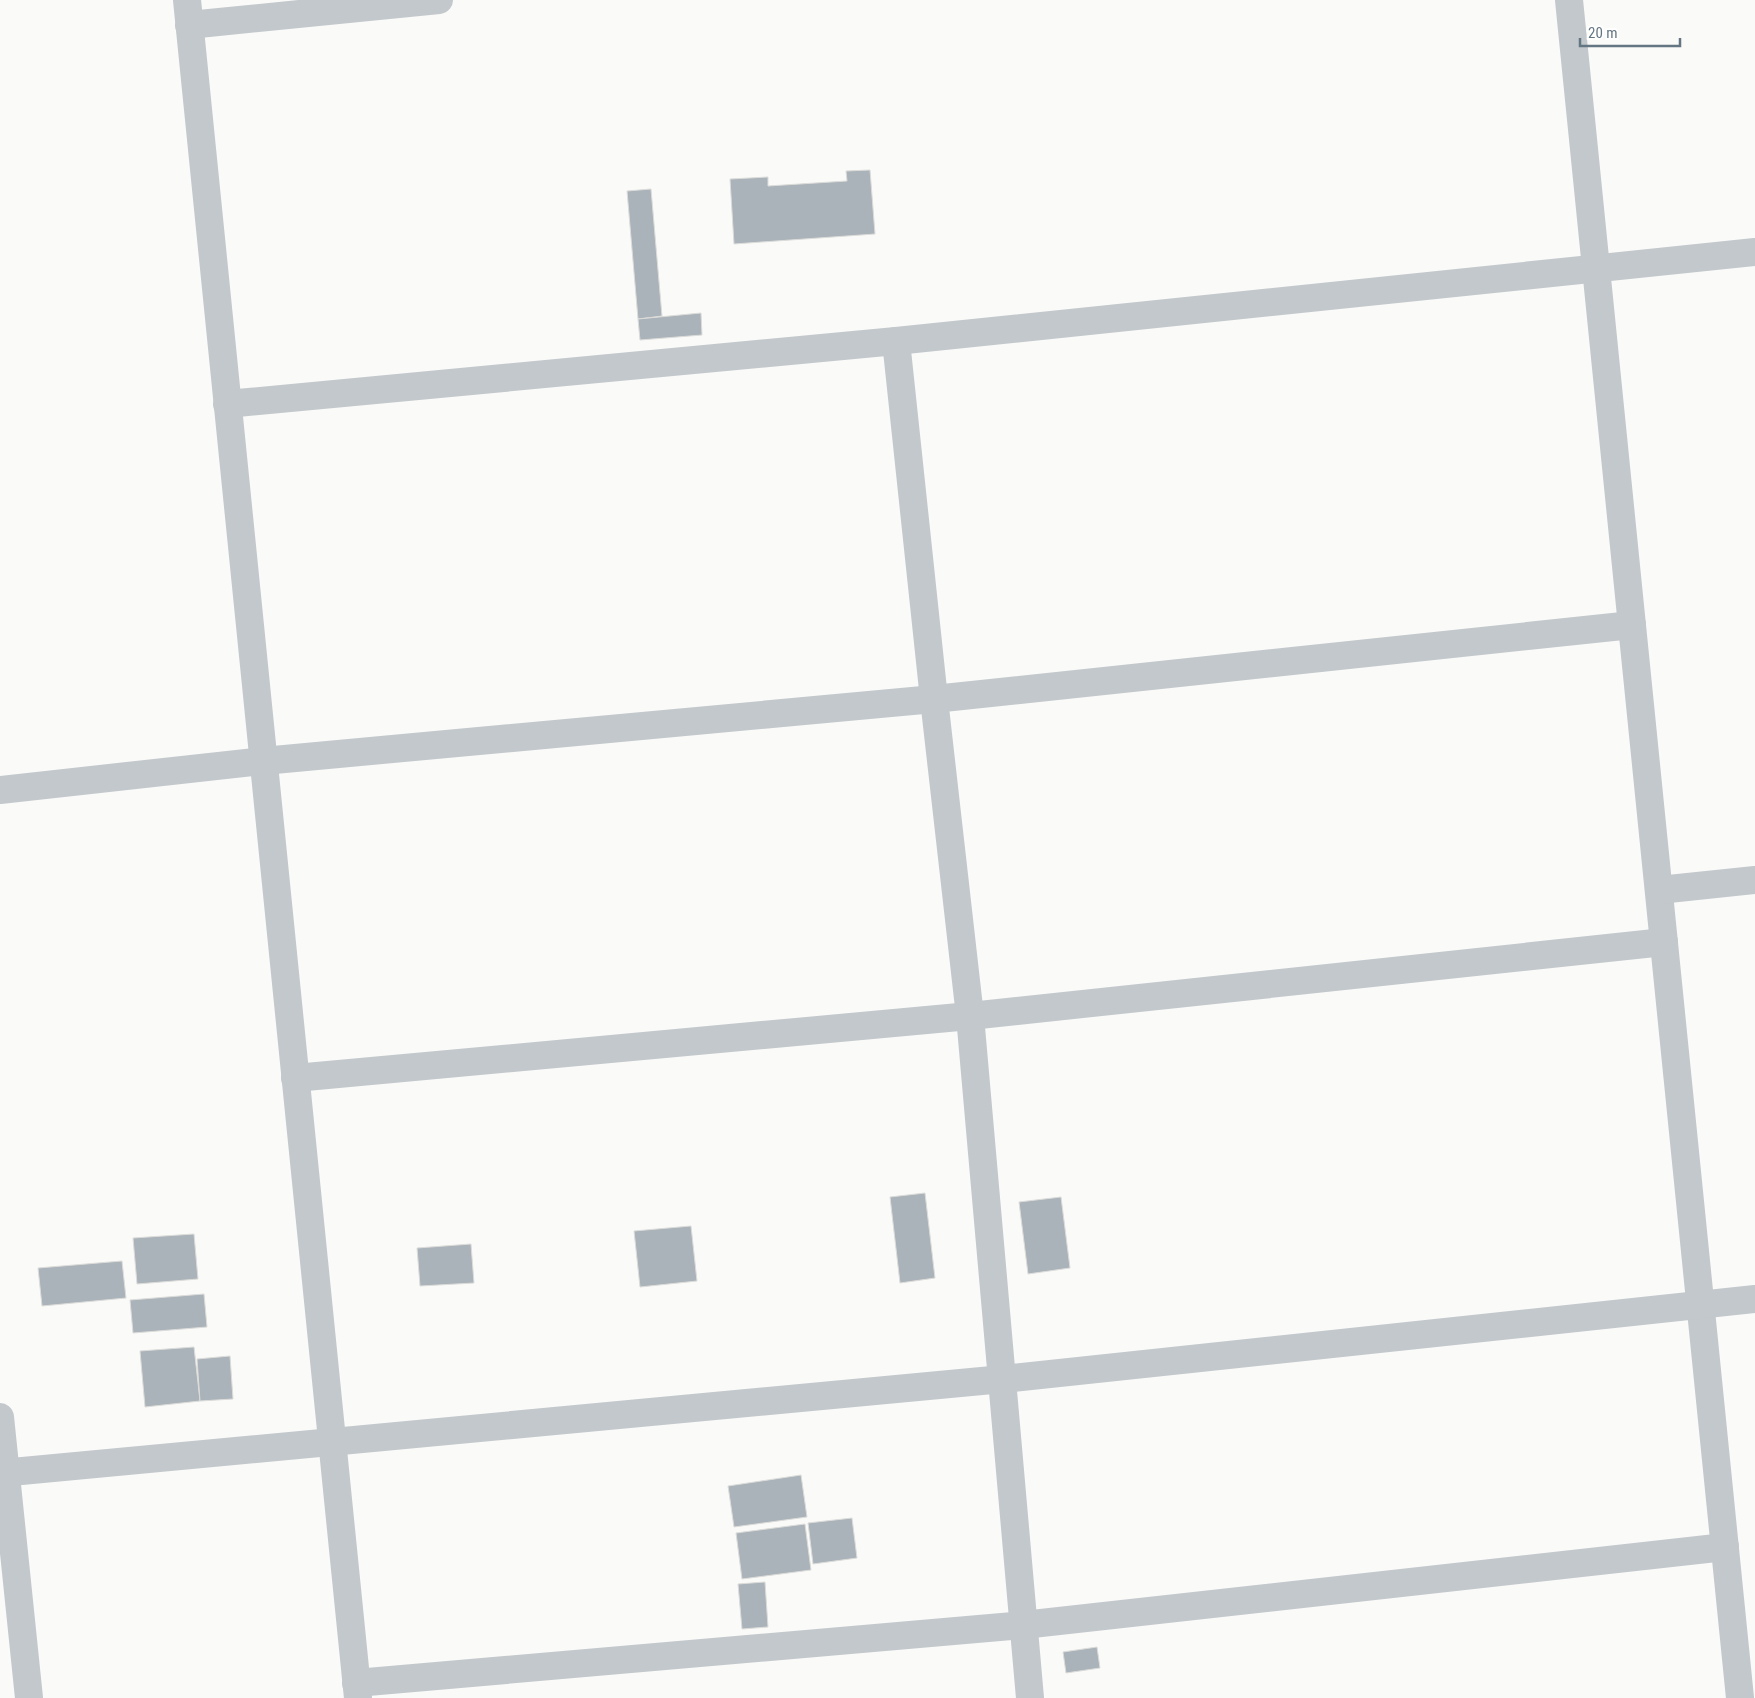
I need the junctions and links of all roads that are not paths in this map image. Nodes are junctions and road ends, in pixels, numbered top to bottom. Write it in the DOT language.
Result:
graph roads {
  1 [pos="439,0"];
  2 [pos="1569,0"];
  3 [pos="188,12"];
  4 [pos="1755,252"];
  5 [pos="1596,268"];
  6 [pos="896,341"];
  7 [pos="227,404"];
  8 [pos="1632,625"];
  9 [pos="934,699"];
  10 [pos="263,761"];
  11 [pos="0,790"];
  12 [pos="1755,880"];
  13 [pos="1659,890"];
  14 [pos="1664,942"];
  15 [pos="970,1016"];
  16 [pos="295,1078"];
  17 [pos="1755,1299"];
  18 [pos="1700,1305"];
  19 [pos="1002,1379"];
  20 [pos="0,1417"];
  21 [pos="332,1441"];
  22 [pos="3,1473"];
  23 [pos="1725,1547"];
  24 [pos="1023,1625"];
  25 [pos="357,1691"];
  26 [pos="29,1698"];
  27 [pos="1030,1698"];
  28 [pos="1740,1698"];
  1 -- 3 [label="street"];
  2 -- 5 [label="street"];
  3 -- 7 [label="street"];
  4 -- 5 [label="street"];
  5 -- 6 [label="street"];
  5 -- 8 [label="street"];
  6 -- 7 [label="street"];
  6 -- 9 [label="street"];
  7 -- 10 [label="street"];
  8 -- 9 [label="street"];
  8 -- 13 [label="street"];
  9 -- 10 [label="street"];
  9 -- 15 [label="street"];
  10 -- 11 [label="street"];
  10 -- 16 [label="street"];
  12 -- 13 [label="street"];
  13 -- 14 [label="street"];
  14 -- 15 [label="street"];
  14 -- 18 [label="street"];
  15 -- 16 [label="street"];
  15 -- 19 [label="street"];
  16 -- 21 [label="street"];
  17 -- 18 [label="street"];
  18 -- 19 [label="street"];
  18 -- 23 [label="street"];
  19 -- 21 [label="street"];
  19 -- 24 [label="street"];
  20 -- 22 [label="street"];
  21 -- 22 [label="street"];
  21 -- 25 [label="street"];
  22 -- 26 [label="street"];
  23 -- 24 [label="street"];
  23 -- 28 [label="street"];
  24 -- 25 [label="street"];
  24 -- 27 [label="street"];
}
